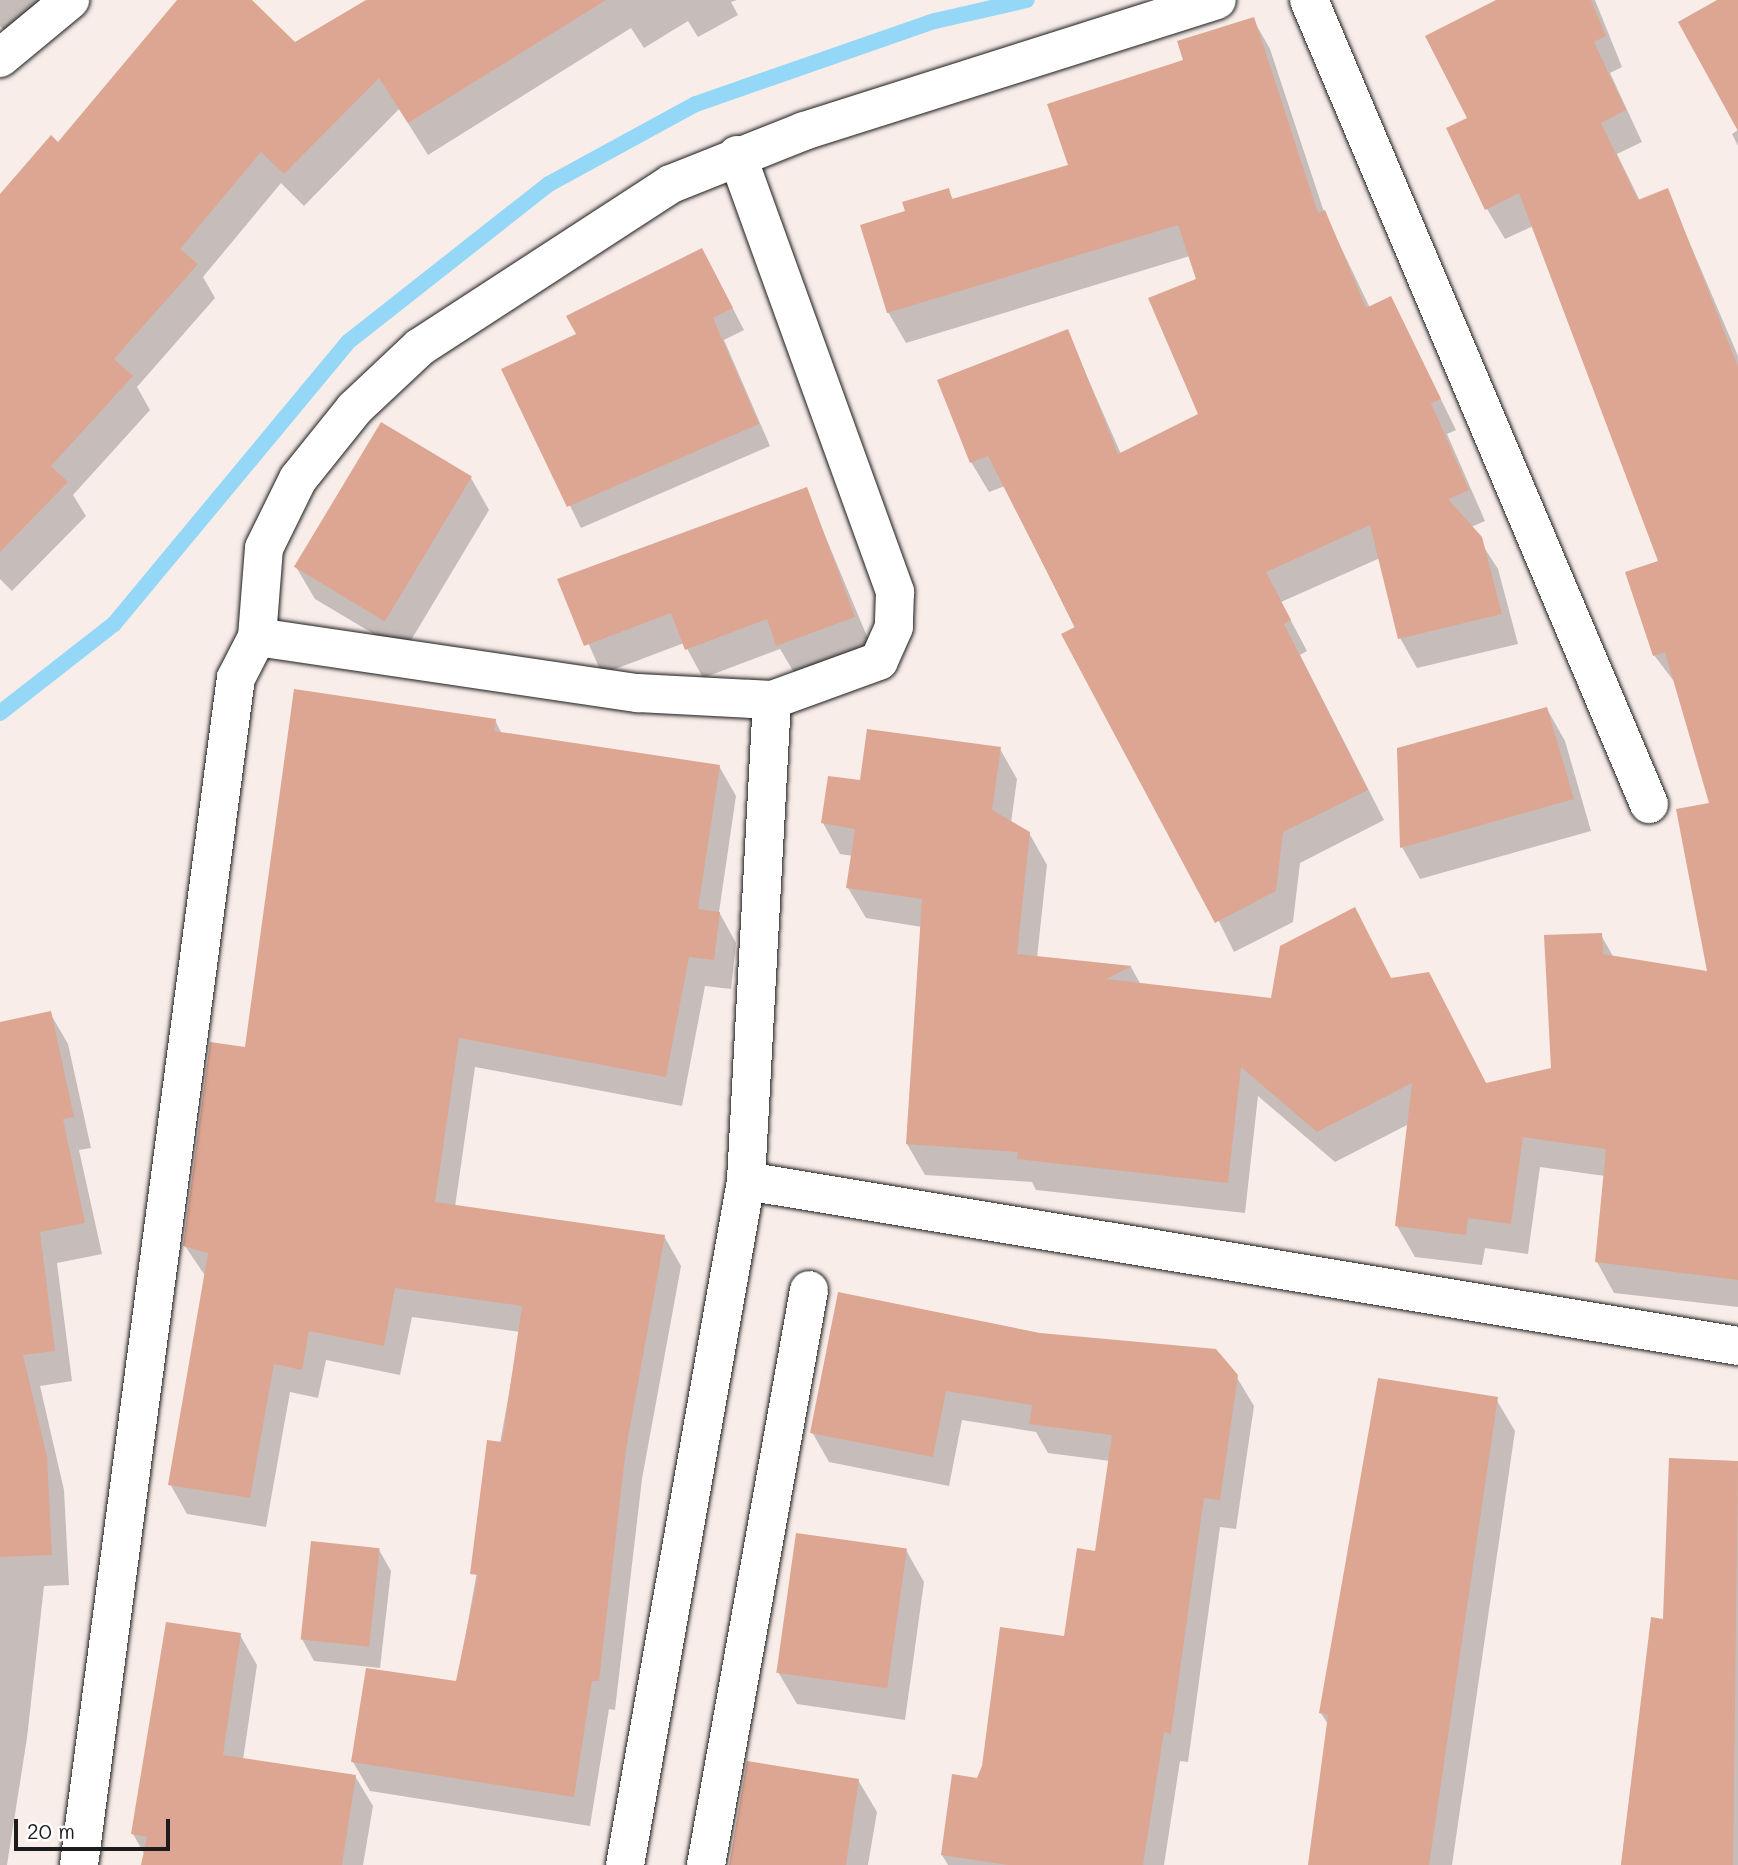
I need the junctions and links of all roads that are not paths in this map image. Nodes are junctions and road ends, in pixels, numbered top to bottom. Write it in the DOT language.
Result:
graph roads {
  1 [pos="70,0"];
  2 [pos="1217,0"];
  3 [pos="1309,0"];
  4 [pos="0,58"];
  5 [pos="737,155"];
  6 [pos="257,637"];
  7 [pos="772,700"];
  8 [pos="1649,804"];
  9 [pos="746,1181"];
  10 [pos="809,1290"];
  11 [pos="1738,1346"];
  12 [pos="79,1865"];
  13 [pos="625,1865"];
  14 [pos="706,1865"];
  1 -- 4 [label="street"];
  2 -- 5 [label="street"];
  3 -- 8 [label="street"];
  5 -- 6 [label="street"];
  5 -- 7 [label="street"];
  6 -- 7 [label="street"];
  6 -- 12 [label="street"];
  7 -- 9 [label="street"];
  9 -- 11 [label="street"];
  9 -- 13 [label="street"];
  10 -- 14 [label="street"];
}
